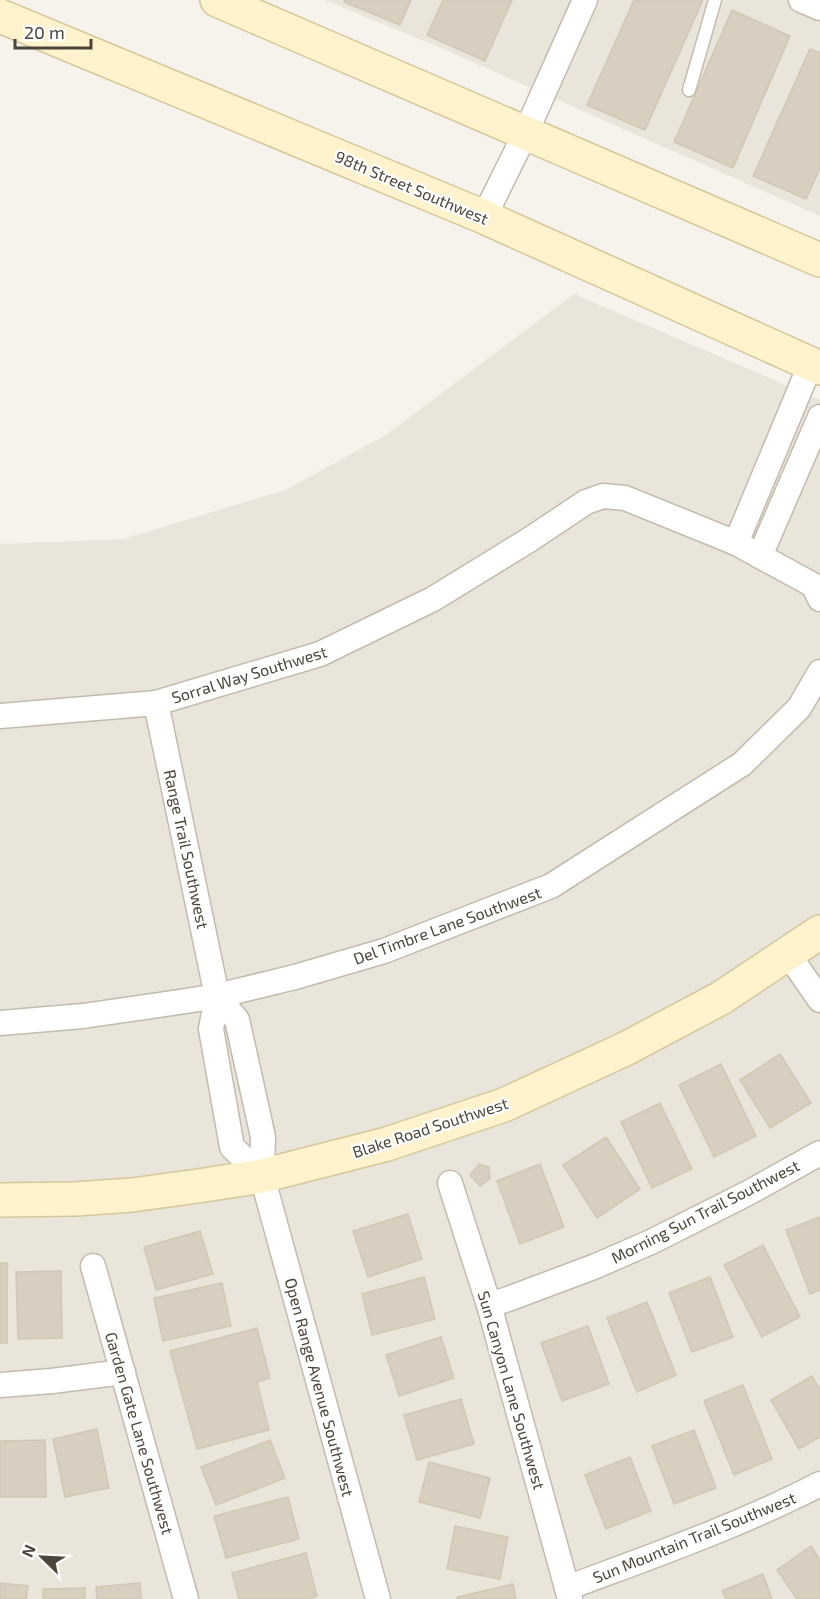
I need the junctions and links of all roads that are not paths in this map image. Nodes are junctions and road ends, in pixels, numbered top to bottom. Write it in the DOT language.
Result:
graph roads {
  1 [pos="217,0"];
  2 [pos="585,0"];
  3 [pos="715,0"];
  4 [pos="801,0"];
  5 [pos="820,8"];
  6 [pos="0,16"];
  7 [pos="689,90"];
  8 [pos="526,132"];
  9 [pos="484,217"];
  10 [pos="820,260"];
  11 [pos="815,365"];
  12 [pos="820,417"];
  13 [pos="779,439"];
  14 [pos="806,450"];
  15 [pos="736,543"];
  16 [pos="760,556"];
  17 [pos="820,599"];
  18 [pos="820,672"];
  19 [pos="156,703"];
  20 [pos="0,716"];
  21 [pos="820,932"];
  22 [pos="788,954"];
  23 [pos="217,996"];
  24 [pos="820,1000"];
  25 [pos="0,1023"];
  26 [pos="252,1090"];
  27 [pos="223,1096"];
  28 [pos="820,1153"];
  29 [pos="262,1176"];
  30 [pos="450,1183"];
  31 [pos="0,1200"];
  32 [pos="93,1266"];
  33 [pos="489,1305"];
  34 [pos="123,1372"];
  35 [pos="0,1385"];
  36 [pos="820,1484"];
  37 [pos="569,1593"];
  38 [pos="186,1599"];
  39 [pos="378,1599"];
  1 -- 8 [label="main road"];
  2 -- 8 [label="street"];
  3 -- 7 [label="lane"];
  4 -- 5 [label="street"];
  6 -- 9 [label="main road, 98th Street Southwest"];
  8 -- 9 [label="street"];
  8 -- 10 [label="main road"];
  9 -- 11 [label="main road, 98th Street Southwest"];
  11 -- 13 [label="street"];
  12 -- 14 [label="street"];
  13 -- 14 [label="street"];
  13 -- 15 [label="street"];
  14 -- 16 [label="street"];
  15 -- 16 [label="street"];
  15 -- 19 [label="street, Sorral Way Southwest"];
  16 -- 17 [label="street"];
  18 -- 23 [label="street, Del Timbre Lane Southwest"];
  19 -- 20 [label="street, Sorral Way Southwest"];
  19 -- 23 [label="street, Range Trail Southwest"];
  21 -- 22 [label="main road, Blake Road Southwest"];
  22 -- 24 [label="street"];
  22 -- 29 [label="main road, Blake Road Southwest"];
  23 -- 25 [label="street, Del Timbre Lane Southwest"];
  23 -- 26 [label="street, Range Trail Southwest"];
  23 -- 27 [label="street, Range Trail Southwest"];
  26 -- 27 [label="street"];
  26 -- 29 [label="street, Range Trail Southwest"];
  27 -- 29 [label="street, Range Trail Southwest"];
  28 -- 33 [label="street, Morning Sun Trail Southwest"];
  29 -- 31 [label="main road, Blake Road Southwest"];
  29 -- 39 [label="street, Open Range Avenue Southwest"];
  30 -- 33 [label="street, Sun Canyon Lane Southwest"];
  32 -- 34 [label="street, Garden Gate Lane Southwest"];
  33 -- 37 [label="street, Sun Canyon Lane Southwest"];
  34 -- 35 [label="street"];
  34 -- 38 [label="street, Garden Gate Lane Southwest"];
  36 -- 37 [label="street, Sun Mountain Trail Southwest"];
}
